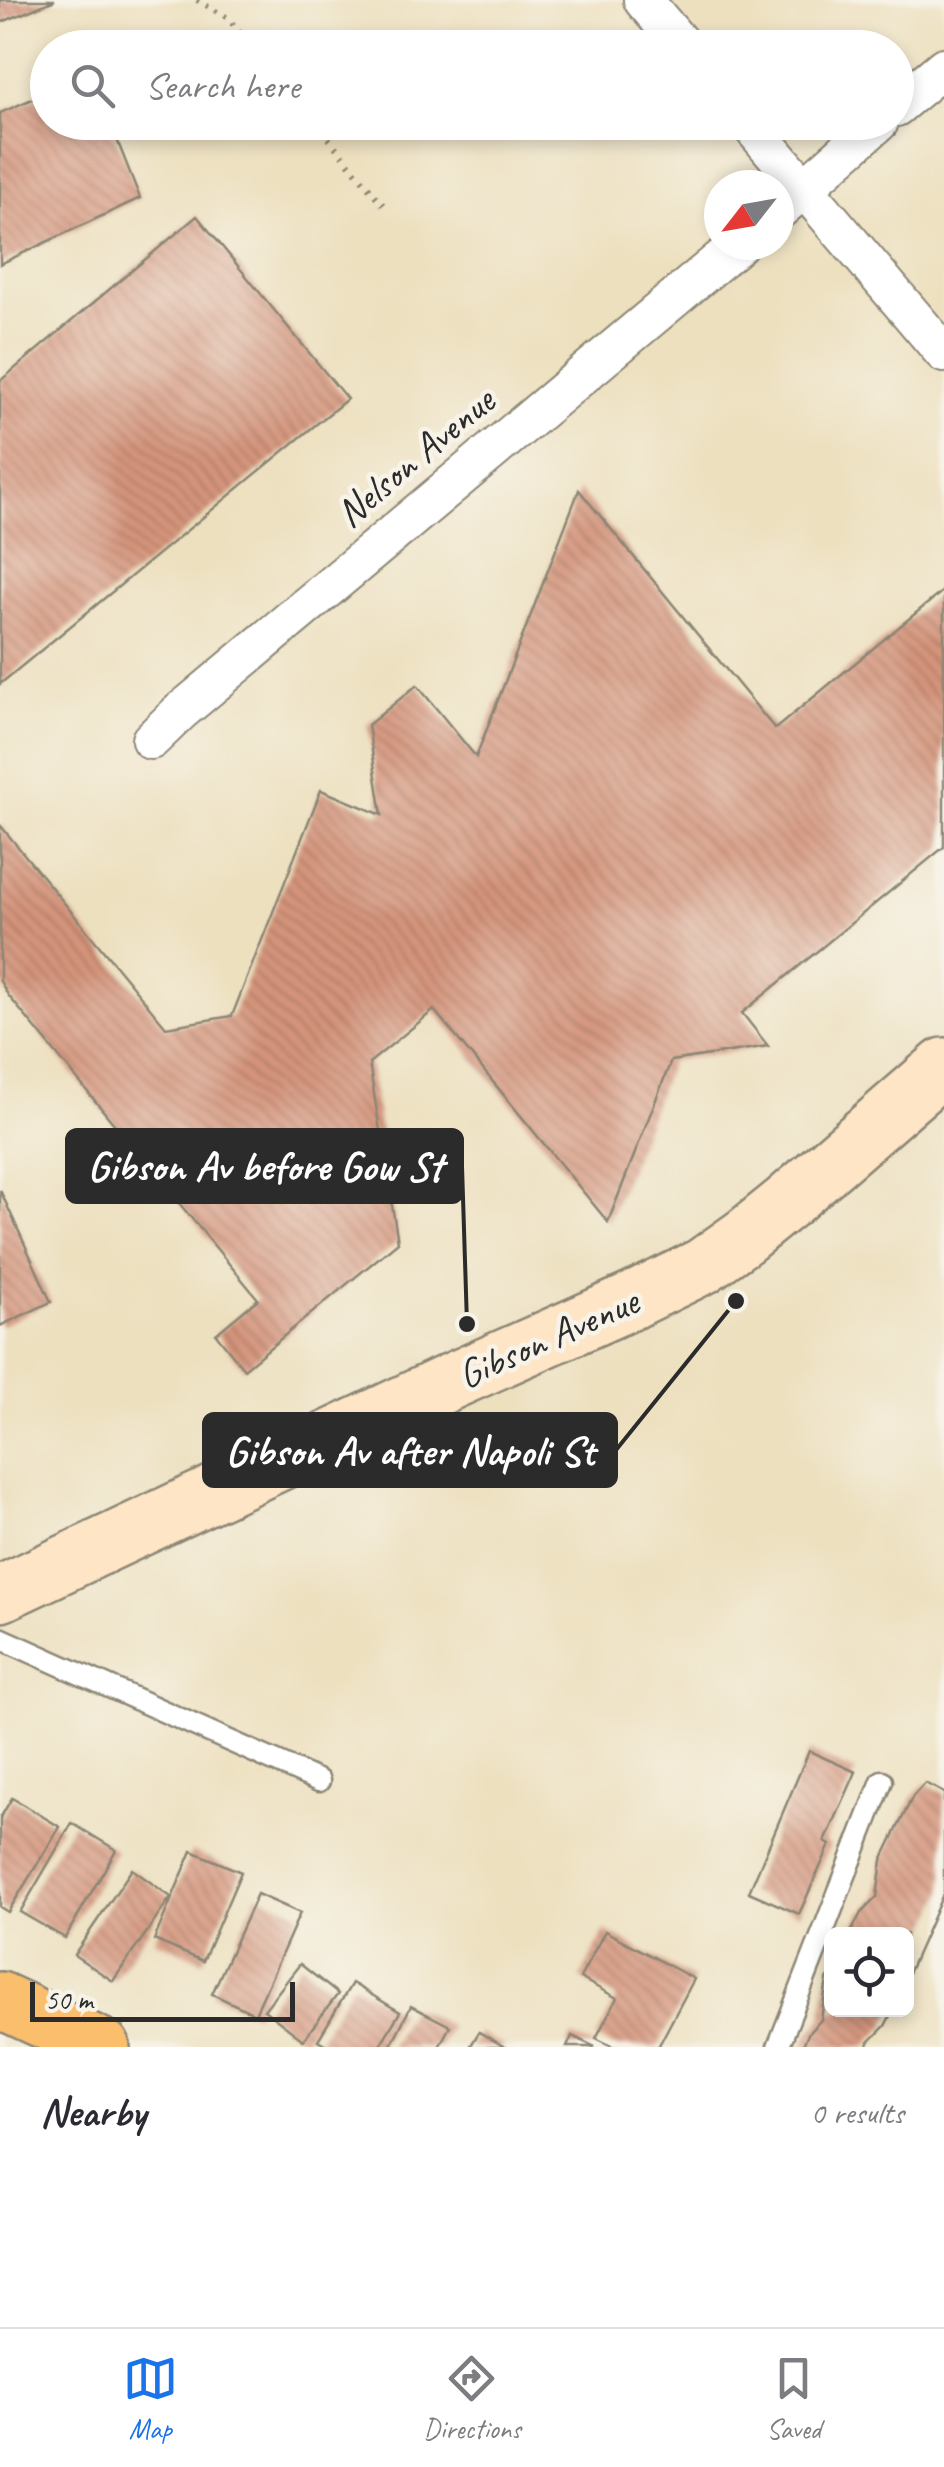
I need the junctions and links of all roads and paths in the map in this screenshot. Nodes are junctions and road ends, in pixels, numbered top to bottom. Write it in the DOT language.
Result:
graph roads {
  1 [pos="198,0"];
  2 [pos="643,0"];
  3 [pos="238,30"];
  4 [pos="669,30"];
  5 [pos="944,67"];
  6 [pos="914,92"];
  7 [pos="330,140"];
  8 [pos="758,140"];
  9 [pos="859,140"];
  10 [pos="775,170"];
  11 [pos="794,198"];
  12 [pos="794,202"];
  13 [pos="388,211"];
  14 [pos="720,260"];
  15 [pos="944,353"];
  16 [pos="151,740"];
  17 [pos="944,1066"];
  18 [pos="0,1594"];
  19 [pos="0,1638"];
  20 [pos="319,1781"];
  21 [pos="882,1781"];
  22 [pos="0,2000"];
  23 [pos="102,2047"];
  24 [pos="778,2047"];
  1 -- 3 [label="path"];
  2 -- 4 [label="street"];
  5 -- 6 [label="street"];
  7 -- 13 [label="path"];
  8 -- 10 [label="street"];
  9 -- 11 [label="street"];
  12 -- 15 [label="street"];
  14 -- 16 [label="street, Nelson Avenue"];
  17 -- 18 [label="main road, Gibson Avenue"];
  19 -- 20 [label="lane"];
  21 -- 24 [label="lane"];
  22 -- 23 [label="highway"];
}
